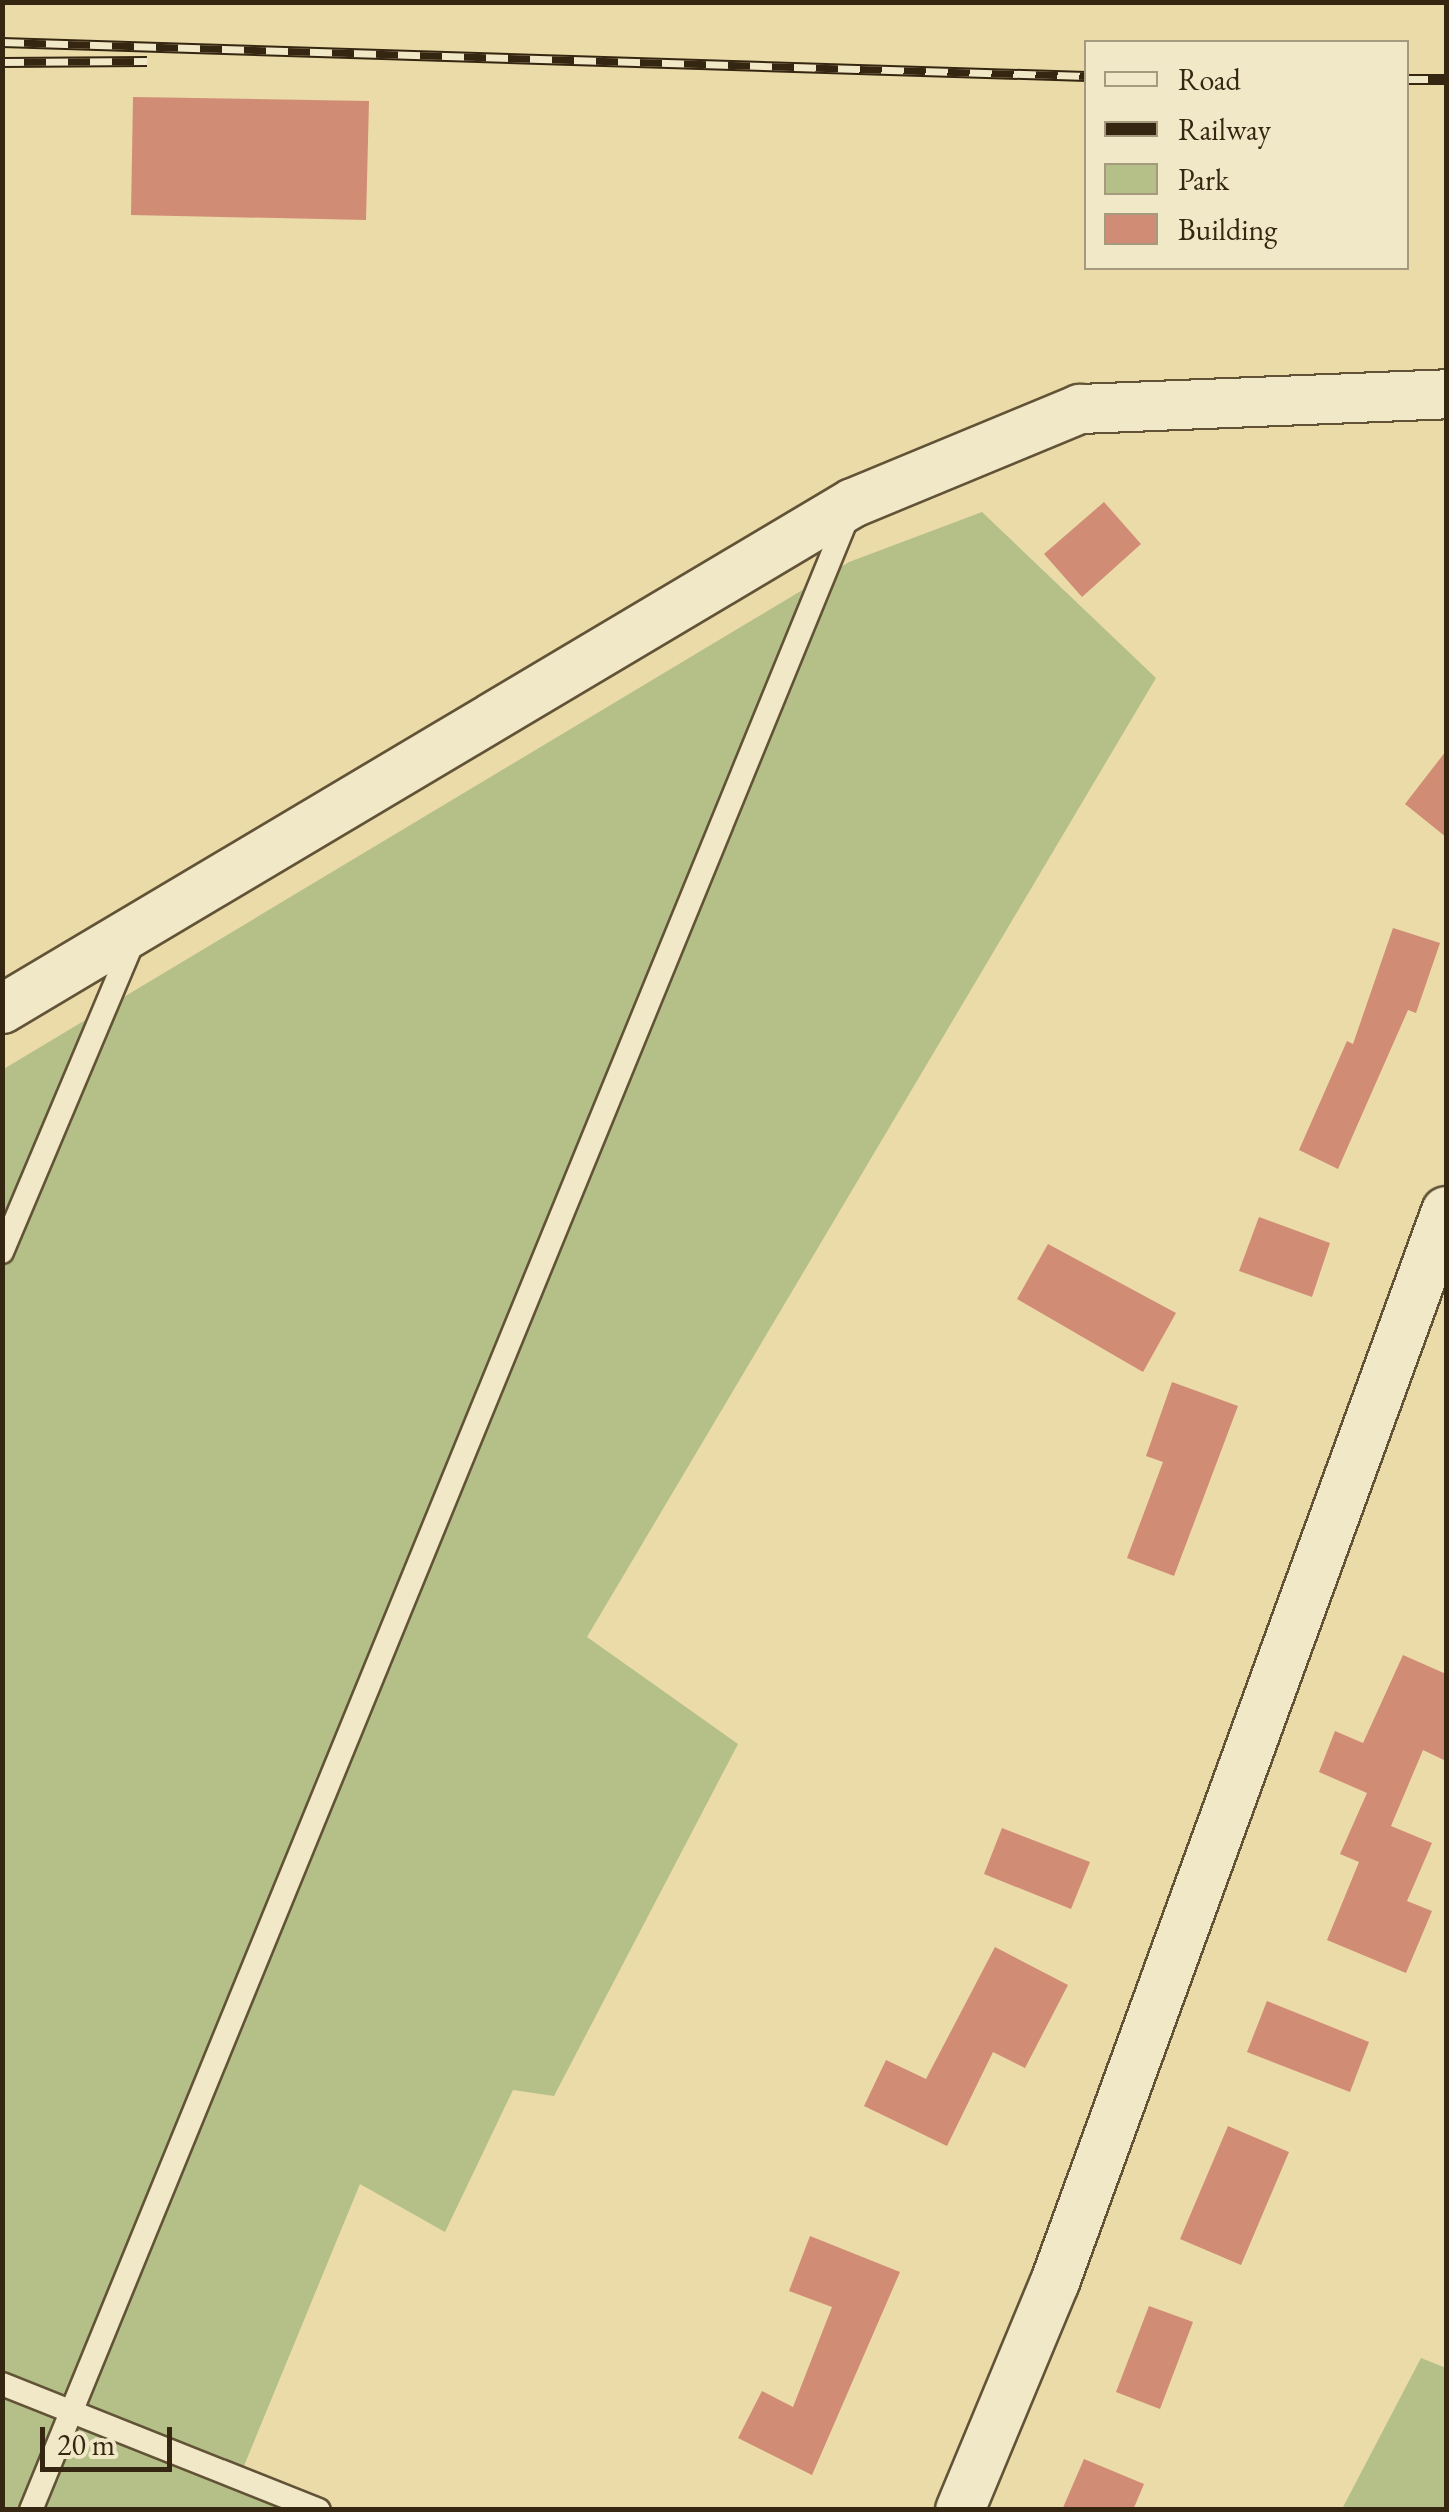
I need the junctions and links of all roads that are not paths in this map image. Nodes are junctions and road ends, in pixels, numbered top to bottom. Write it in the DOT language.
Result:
graph roads {
  1 [pos="1446,394"];
  2 [pos="854,503"];
  3 [pos="138,928"];
  4 [pos="2,1008"];
  5 [pos="1446,1211"];
  6 [pos="2,1252"];
  7 [pos="2,2384"];
  8 [pos="71,2412"];
  9 [pos="31,2510"];
  10 [pos="319,2510"];
  11 [pos="960,2510"];
  1 -- 2 [label="street"];
  2 -- 3 [label="street"];
  2 -- 8 [label="lane"];
  3 -- 4 [label="street"];
  3 -- 6 [label="lane"];
  5 -- 11 [label="street"];
  7 -- 8 [label="lane"];
  8 -- 9 [label="lane"];
  8 -- 10 [label="lane"];
}
